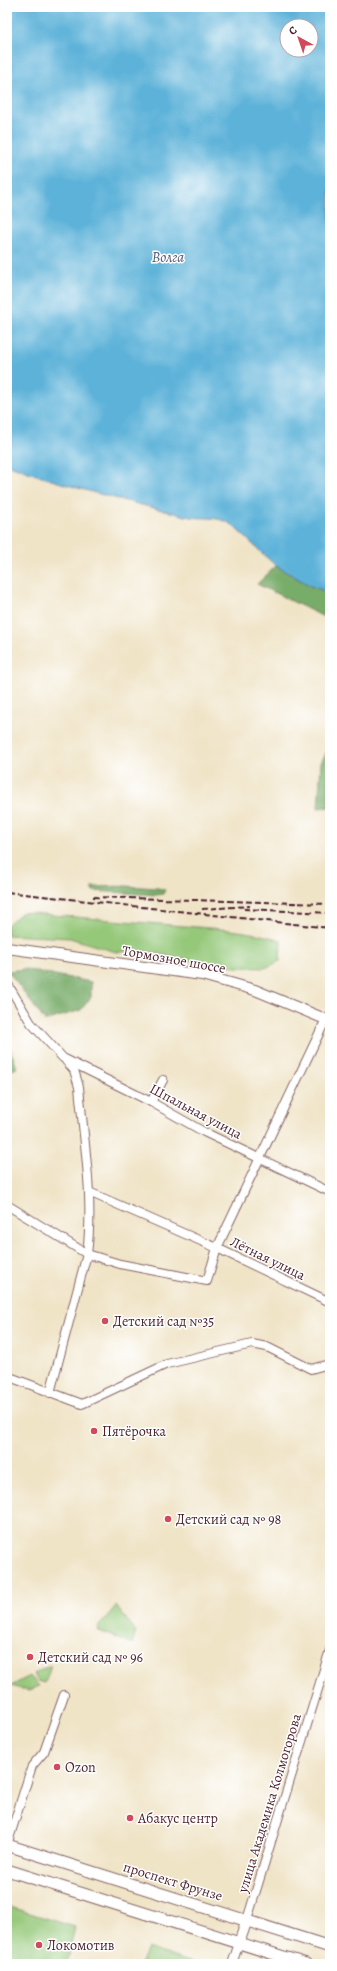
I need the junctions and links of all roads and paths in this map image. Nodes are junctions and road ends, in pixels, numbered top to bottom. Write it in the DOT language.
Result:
graph roads {
  1 [pos="7,948"];
  2 [pos="7,983"];
  3 [pos="328,1020"];
  4 [pos="63,1058"];
  5 [pos="163,1080"];
  6 [pos="151,1102"];
  7 [pos="261,1159"];
  8 [pos="89,1192"];
  9 [pos="330,1192"];
  10 [pos="7,1205"];
  11 [pos="217,1248"];
  12 [pos="87,1254"];
  13 [pos="330,1302"];
  14 [pos="329,1364"];
  15 [pos="7,1376"];
  16 [pos="50,1393"];
  17 [pos="330,1650"];
  18 [pos="64,1695"];
  19 [pos="7,1845"];
  20 [pos="7,1870"];
  21 [pos="247,1920"];
  22 [pos="239,1943"];
  23 [pos="330,1947"];
  24 [pos="232,1964"];
  25 [pos="306,1964"];
  1 -- 3 [label="street, Тормозное шоссе"];
  2 -- 4 [label="street, Шпальная улица"];
  3 -- 7 [label="street"];
  4 -- 6 [label="street, Шпальная улица"];
  4 -- 8 [label="street"];
  5 -- 6 [label="street"];
  6 -- 7 [label="street, Шпальная улица"];
  7 -- 9 [label="street, Шпальная улица"];
  7 -- 11 [label="street"];
  8 -- 11 [label="street, Лётная улица"];
  8 -- 12 [label="street"];
  10 -- 12 [label="street"];
  11 -- 12 [label="street"];
  11 -- 13 [label="street, Лётная улица"];
  12 -- 16 [label="street"];
  14 -- 16 [label="street"];
  15 -- 16 [label="street"];
  17 -- 21 [label="street, улица Академика Колмогорова"];
  18 -- 19 [label="street"];
  19 -- 21 [label="main road, проспект Фрунзе"];
  20 -- 22 [label="main road"];
  21 -- 22 [label="street, улица Академика Колмогорова"];
  21 -- 23 [label="main road, проспект Фрунзе"];
  22 -- 24 [label="street, улица Академика Колмогорова"];
  22 -- 25 [label="main road"];
}
